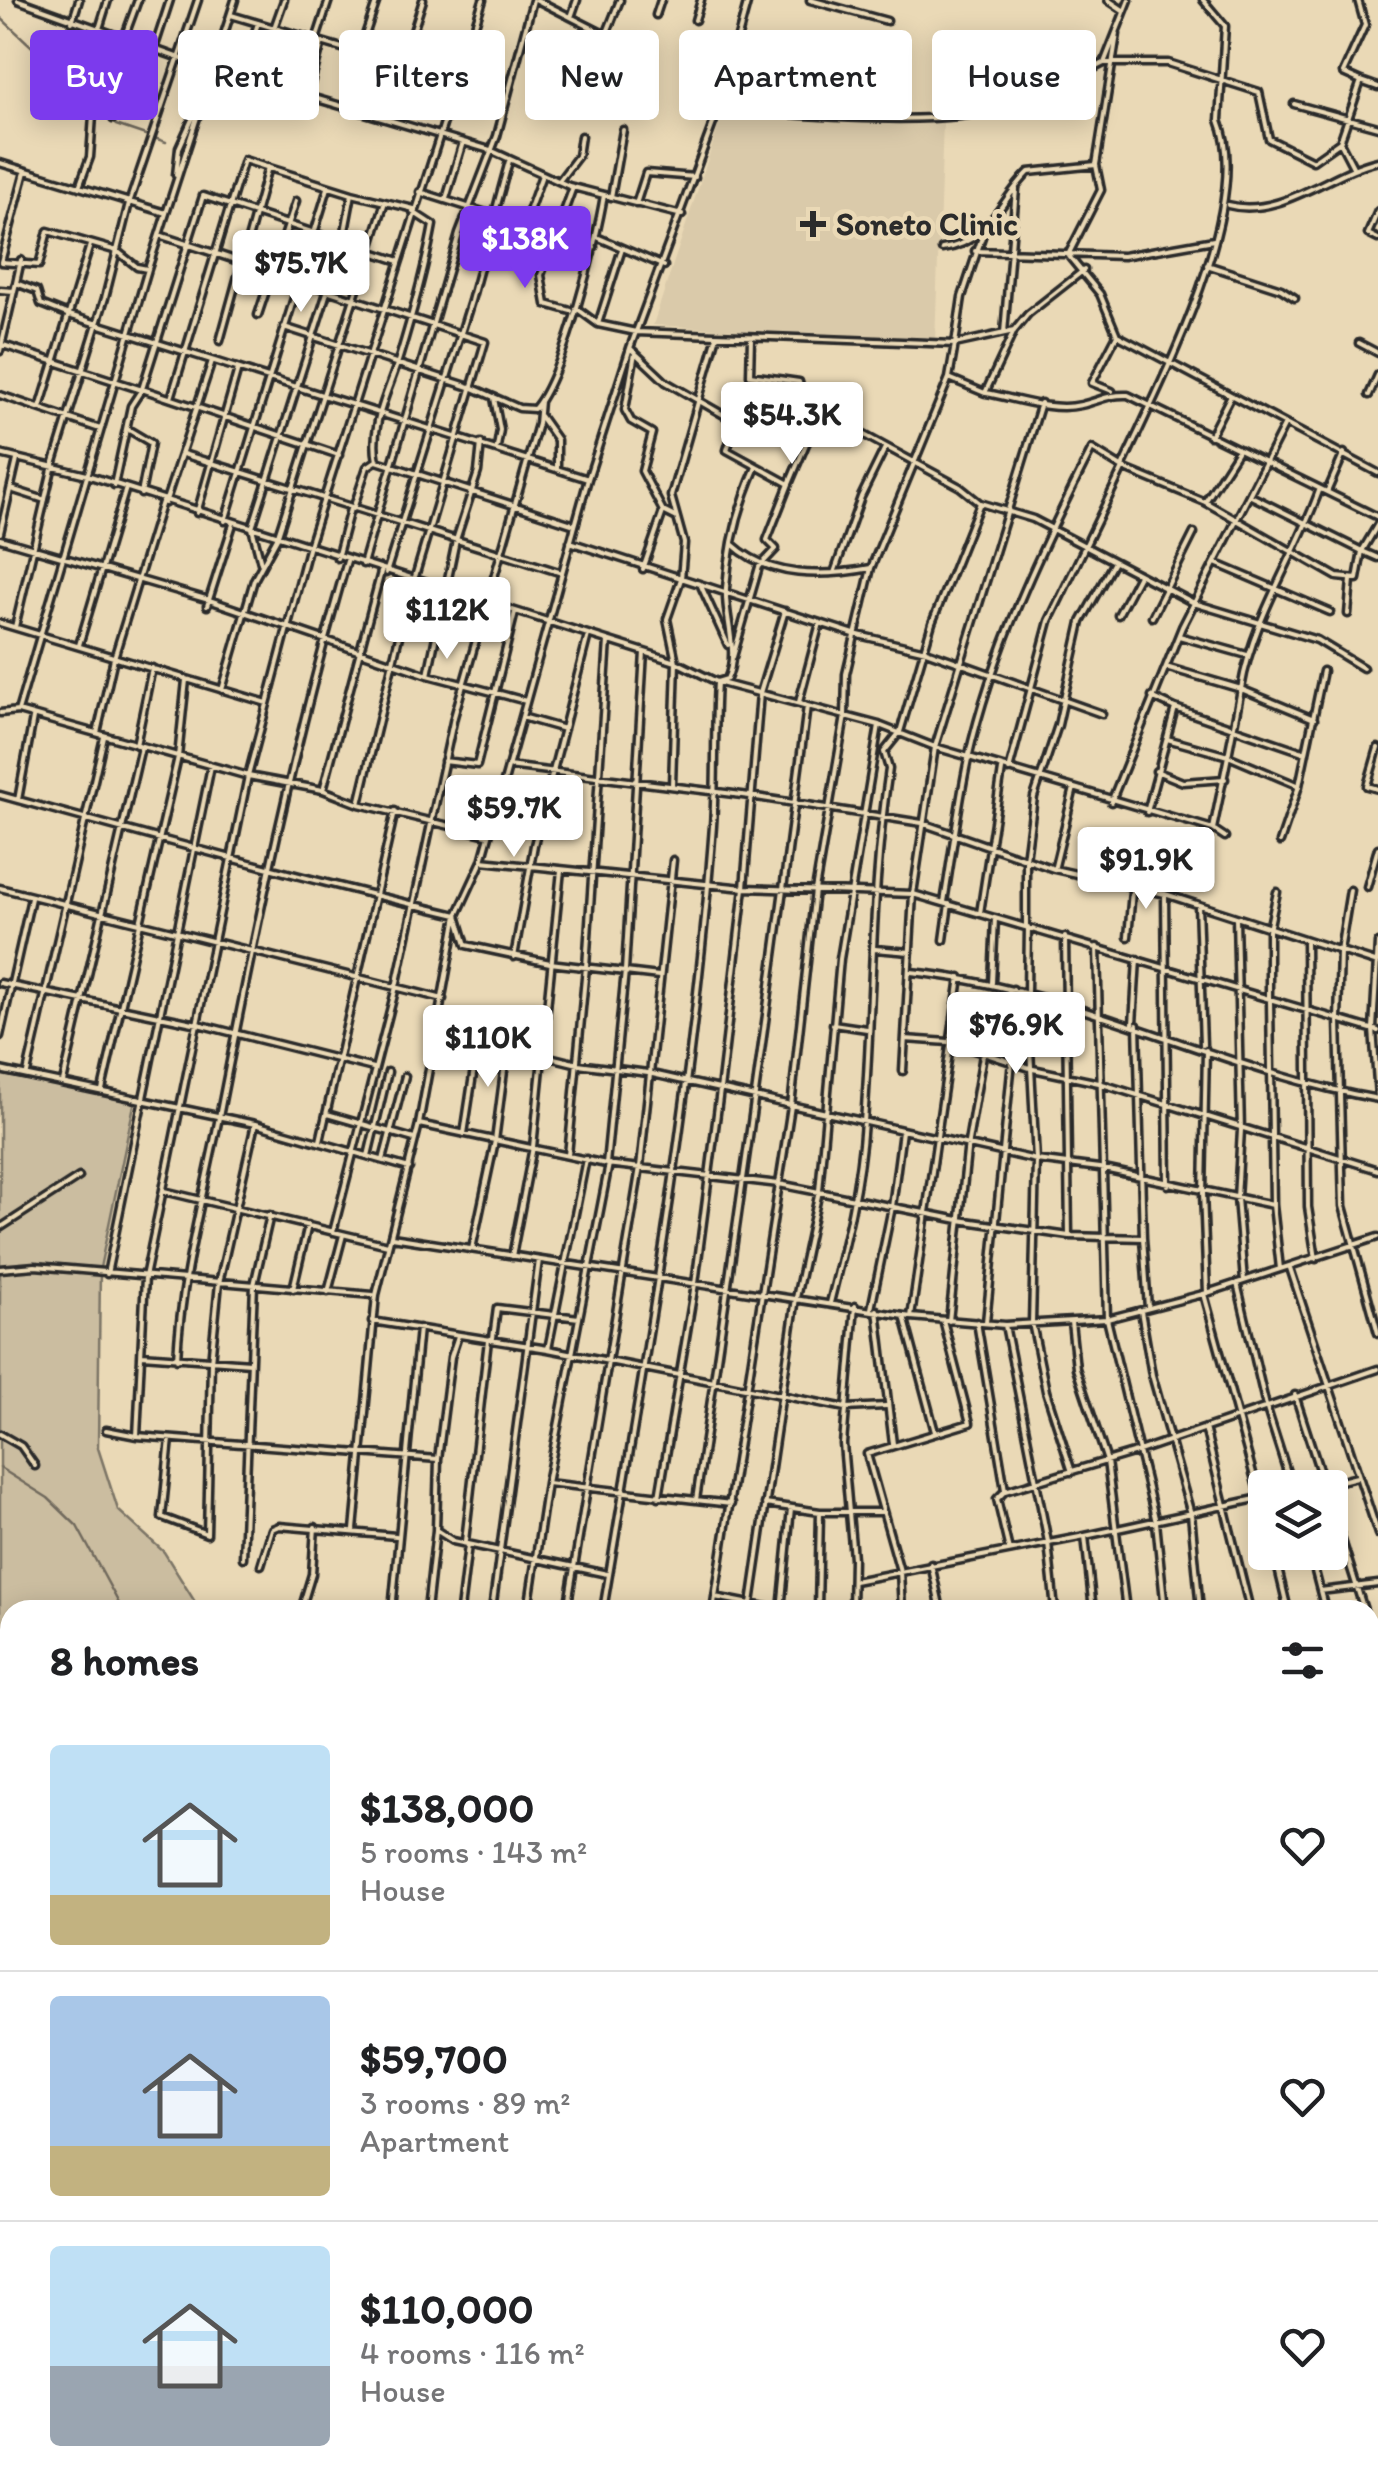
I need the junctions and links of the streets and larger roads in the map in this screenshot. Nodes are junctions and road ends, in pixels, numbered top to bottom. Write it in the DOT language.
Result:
graph roads {
  1 [pos="18,0"];
  2 [pos="48,0"];
  3 [pos="79,0"];
  4 [pos="108,0"];
  5 [pos="138,0"];
  6 [pos="170,0"];
  7 [pos="198,0"];
  8 [pos="235,0"];
  9 [pos="284,0"];
  10 [pos="329,0"];
  11 [pos="377,0"];
  12 [pos="423,0"];
  13 [pos="482,0"];
  14 [pos="535,0"];
  15 [pos="577,0"];
  16 [pos="620,0"];
  17 [pos="660,0"];
  18 [pos="701,0"];
  19 [pos="748,0"];
  20 [pos="810,0"];
  21 [pos="1108,0"];
  22 [pos="1129,0"];
  23 [pos="1203,0"];
  24 [pos="1358,0"];
  25 [pos="45,10"];
  26 [pos="1123,10"];
  27 [pos="230,15"];
  28 [pos="656,15"];
  29 [pos="571,17"];
  30 [pos="695,20"];
  31 [pos="887,21"];
  32 [pos="72,22"];
  33 [pos="258,23"];
  34 [pos="274,28"];
  35 [pos="1118,29"];
  36 [pos="98,30"];
  37 [pos="127,30"];
  38 [pos="188,30"];
  39 [pos="225,30"];
  40 [pos="256,30"];
  41 [pos="281,30"];
  42 [pos="366,30"];
  43 [pos="413,30"];
  44 [pos="472,30"];
  45 [pos="740,30"];
  46 [pos="158,37"];
  47 [pos="319,41"];
  48 [pos="339,47"];
  49 [pos="178,61"];
  50 [pos="1114,61"];
  51 [pos="1104,63"];
  52 [pos="1361,81"];
  53 [pos="1223,84"];
  54 [pos="1378,87"];
  55 [pos="1294,104"];
  56 [pos="1348,115"];
  57 [pos="912,117"];
  58 [pos="93,120"];
  59 [pos="196,120"];
  60 [pos="393,120"];
  61 [pos="444,120"];
  62 [pos="715,120"];
  63 [pos="1378,127"];
  64 [pos="622,130"];
  65 [pos="440,134"];
  66 [pos="581,136"];
  67 [pos="463,142"];
  68 [pos="1340,142"];
  69 [pos="490,150"];
  70 [pos="509,159"];
  71 [pos="1378,161"];
  72 [pos="0,163"];
  73 [pos="1096,164"];
  74 [pos="1353,166"];
  75 [pos="268,168"];
  76 [pos="25,172"];
  77 [pos="543,173"];
  78 [pos="695,176"];
  79 [pos="560,181"];
  80 [pos="1016,184"];
  81 [pos="79,187"];
  82 [pos="573,187"];
  83 [pos="328,188"];
  84 [pos="420,192"];
  85 [pos="352,194"];
  86 [pos="607,196"];
  87 [pos="446,199"];
  88 [pos="296,201"];
  89 [pos="129,203"];
  90 [pos="231,204"];
  91 [pos="636,204"];
  92 [pos="1226,204"];
  93 [pos="384,205"];
  94 [pos="472,206"];
  95 [pos="413,211"];
  96 [pos="1378,211"];
  97 [pos="253,214"];
  98 [pos="494,214"];
  99 [pos="166,215"];
  100 [pos="682,215"];
  101 [pos="525,222"];
  102 [pos="289,224"];
  103 [pos="986,228"];
  104 [pos="315,232"];
  105 [pos="556,233"];
  106 [pos="159,235"];
  107 [pos="597,237"];
  108 [pos="1378,239"];
  109 [pos="1216,240"];
  110 [pos="343,242"];
  111 [pos="91,244"];
  112 [pos="189,244"];
  113 [pos="594,247"];
  114 [pos="622,249"];
  115 [pos="942,249"];
  116 [pos="117,251"];
  117 [pos="976,251"];
  118 [pos="372,252"];
  119 [pos="1013,252"];
  120 [pos="215,254"];
  121 [pos="1068,255"];
  122 [pos="20,260"];
  123 [pos="0,261"];
  124 [pos="399,261"];
  125 [pos="239,264"];
  126 [pos="1206,264"];
  127 [pos="664,266"];
  128 [pos="148,269"];
  129 [pos="1084,270"];
  130 [pos="272,271"];
  131 [pos="299,280"];
  132 [pos="16,283"];
  133 [pos="327,289"];
  134 [pos="0,290"];
  135 [pos="14,291"];
  136 [pos="355,298"];
  137 [pos="1295,298"];
  138 [pos="573,309"];
  139 [pos="386,310"];
  140 [pos="70,315"];
  141 [pos="258,316"];
  142 [pos="411,318"];
  143 [pos="97,324"];
  144 [pos="598,324"];
  145 [pos="433,326"];
  146 [pos="284,327"];
  147 [pos="462,331"];
  148 [pos="1014,331"];
  149 [pos="636,332"];
  150 [pos="130,334"];
  151 [pos="1004,334"];
  152 [pos="1117,335"];
  153 [pos="717,336"];
  154 [pos="312,337"];
  155 [pos="751,338"];
  156 [pos="220,341"];
  157 [pos="157,343"];
  158 [pos="1359,343"];
  159 [pos="1,344"];
  160 [pos="955,344"];
  161 [pos="340,346"];
  162 [pos="630,348"];
  163 [pos="185,350"];
  164 [pos="0,352"];
  165 [pos="635,353"];
  166 [pos="1378,353"];
  167 [pos="370,356"];
  168 [pos="212,359"];
  169 [pos="53,361"];
  170 [pos="397,364"];
  171 [pos="1169,365"];
  172 [pos="239,367"];
  173 [pos="82,369"];
  174 [pos="420,370"];
  175 [pos="1378,375"];
  176 [pos="271,376"];
  177 [pos="949,378"];
  178 [pos="116,380"];
  179 [pos="446,380"];
  180 [pos="298,384"];
  181 [pos="473,388"];
  182 [pos="142,389"];
  183 [pos="325,392"];
  184 [pos="985,392"];
  185 [pos="1119,394"];
  186 [pos="0,395"];
  187 [pos="1369,395"];
  188 [pos="494,396"];
  189 [pos="1230,397"];
  190 [pos="171,398"];
  191 [pos="700,400"];
  192 [pos="540,401"];
  193 [pos="1042,404"];
  194 [pos="355,405"];
  195 [pos="197,406"];
  196 [pos="1150,406"];
  197 [pos="40,408"];
  198 [pos="380,411"];
  199 [pos="820,411"];
  200 [pos="67,416"];
  201 [pos="540,416"];
  202 [pos="226,417"];
  203 [pos="406,419"];
  204 [pos="1285,424"];
  205 [pos="253,426"];
  206 [pos="432,428"];
  207 [pos="101,430"];
  208 [pos="129,430"];
  209 [pos="280,434"];
  210 [pos="458,436"];
  211 [pos="1210,436"];
  212 [pos="310,443"];
  213 [pos="481,443"];
  214 [pos="498,447"];
  215 [pos="885,447"];
  216 [pos="1238,451"];
  217 [pos="1344,453"];
  218 [pos="0,454"];
  219 [pos="183,454"];
  220 [pos="339,455"];
  221 [pos="527,458"];
  222 [pos="17,460"];
  223 [pos="377,461"];
  224 [pos="212,462"];
  225 [pos="914,463"];
  226 [pos="1266,464"];
  227 [pos="53,465"];
  228 [pos="756,467"];
  229 [pos="1123,467"];
  230 [pos="392,468"];
  231 [pos="558,469"];
  232 [pos="240,470"];
  233 [pos="1378,473"];
  234 [pos="88,476"];
  235 [pos="418,477"];
  236 [pos="266,478"];
  237 [pos="588,479"];
  238 [pos="789,484"];
  239 [pos="114,485"];
  240 [pos="443,486"];
  241 [pos="293,487"];
  242 [pos="126,488"];
  243 [pos="10,489"];
  244 [pos="1319,490"];
  245 [pos="1327,492"];
  246 [pos="141,494"];
  247 [pos="471,494"];
  248 [pos="1248,495"];
  249 [pos="45,500"];
  250 [pos="324,502"];
  251 [pos="1205,502"];
  252 [pos="163,503"];
  253 [pos="980,503"];
  254 [pos="514,507"];
  255 [pos="351,509"];
  256 [pos="663,511"];
  257 [pos="1010,512"];
  258 [pos="197,513"];
  259 [pos="378,517"];
  260 [pos="674,518"];
  261 [pos="225,521"];
  262 [pos="1234,521"];
  263 [pos="1378,521"];
  264 [pos="233,524"];
  265 [pos="403,524"];
  266 [pos="575,524"];
  267 [pos="1307,524"];
  268 [pos="252,528"];
  269 [pos="1050,528"];
  270 [pos="430,532"];
  271 [pos="1194,532"];
  272 [pos="0,536"];
  273 [pos="277,538"];
  274 [pos="456,540"];
  275 [pos="570,542"];
  276 [pos="732,544"];
  277 [pos="1084,546"];
  278 [pos="308,549"];
  279 [pos="34,550"];
  280 [pos="1362,551"];
  281 [pos="500,554"];
  282 [pos="1290,554"];
  283 [pos="62,557"];
  284 [pos="337,558"];
  285 [pos="1378,558"];
  286 [pos="347,561"];
  287 [pos="1114,562"];
  288 [pos="1214,563"];
  289 [pos="261,564"];
  290 [pos="362,566"];
  291 [pos="760,566"];
  292 [pos="643,568"];
  293 [pos="871,568"];
  294 [pos="101,570"];
  295 [pos="384,572"];
  296 [pos="562,573"];
  297 [pos="834,573"];
  298 [pos="1139,574"];
  299 [pos="681,579"];
  300 [pos="1351,580"];
  301 [pos="138,582"];
  302 [pos="413,582"];
  303 [pos="701,586"];
  304 [pos="1275,586"];
  305 [pos="1168,589"];
  306 [pos="444,591"];
  307 [pos="726,591"];
  308 [pos="751,599"];
  309 [pos="208,603"];
  310 [pos="485,604"];
  311 [pos="1196,604"];
  312 [pos="785,611"];
  313 [pos="515,612"];
  314 [pos="1330,612"];
  315 [pos="244,613"];
  316 [pos="1348,614"];
  317 [pos="1118,615"];
  318 [pos="1152,617"];
  319 [pos="548,622"];
  320 [pos="0,623"];
  321 [pos="820,623"];
  322 [pos="1259,624"];
  323 [pos="15,627"];
  324 [pos="39,633"];
  325 [pos="854,634"];
  326 [pos="588,635"];
  327 [pos="1179,636"];
  328 [pos="608,641"];
  329 [pos="325,642"];
  330 [pos="79,646"];
  331 [pos="730,649"];
  332 [pos="360,651"];
  333 [pos="926,651"];
  334 [pos="644,652"];
  335 [pos="1246,655"];
  336 [pos="734,657"];
  337 [pos="114,658"];
  338 [pos="676,662"];
  339 [pos="394,663"];
  340 [pos="960,665"];
  341 [pos="1168,667"];
  342 [pos="152,668"];
  343 [pos="1363,668"];
  344 [pos="1323,671"];
  345 [pos="428,675"];
  346 [pos="992,675"];
  347 [pos="186,680"];
  348 [pos="717,682"];
  349 [pos="464,684"];
  350 [pos="1029,689"];
  351 [pos="1241,689"];
  352 [pos="222,690"];
  353 [pos="496,692"];
  354 [pos="760,694"];
  355 [pos="1152,698"];
  356 [pos="1064,700"];
  357 [pos="526,701"];
  358 [pos="267,703"];
  359 [pos="807,706"];
  360 [pos="1176,708"];
  361 [pos="2,710"];
  362 [pos="18,711"];
  363 [pos="1102,714"];
  364 [pos="845,716"];
  365 [pos="522,717"];
  366 [pos="34,718"];
  367 [pos="1314,718"];
  368 [pos="879,725"];
  369 [pos="1235,725"];
  370 [pos="564,729"];
  371 [pos="900,732"];
  372 [pos="96,735"];
  373 [pos="104,737"];
  374 [pos="1167,739"];
  375 [pos="138,746"];
  376 [pos="935,747"];
  377 [pos="1378,748"];
  378 [pos="1306,753"];
  379 [pos="1228,756"];
  380 [pos="178,757"];
  381 [pos="968,757"];
  382 [pos="444,761"];
  383 [pos="211,766"];
  384 [pos="508,766"];
  385 [pos="1002,768"];
  386 [pos="1009,770"];
  387 [pos="1156,770"];
  388 [pos="554,771"];
  389 [pos="248,776"];
  390 [pos="600,778"];
  391 [pos="1225,778"];
  392 [pos="1040,779"];
  393 [pos="640,781"];
  394 [pos="672,786"];
  395 [pos="1300,786"];
  396 [pos="288,787"];
  397 [pos="1074,788"];
  398 [pos="1378,789"];
  399 [pos="323,790"];
  400 [pos="711,790"];
  401 [pos="0,795"];
  402 [pos="750,796"];
  403 [pos="18,800"];
  404 [pos="794,802"];
  405 [pos="1111,802"];
  406 [pos="359,804"];
  407 [pos="828,807"];
  408 [pos="395,811"];
  409 [pos="1147,812"];
  410 [pos="862,815"];
  411 [pos="886,818"];
  412 [pos="429,820"];
  413 [pos="86,822"];
  414 [pos="922,823"];
  415 [pos="1214,829"];
  416 [pos="121,830"];
  417 [pos="956,831"];
  418 [pos="488,835"];
  419 [pos="1225,837"];
  420 [pos="157,840"];
  421 [pos="1280,842"];
  422 [pos="1136,845"];
  423 [pos="993,847"];
  424 [pos="1378,848"];
  425 [pos="194,851"];
  426 [pos="1026,859"];
  427 [pos="232,860"];
  428 [pos="673,860"];
  429 [pos="482,861"];
  430 [pos="530,867"];
  431 [pos="1054,868"];
  432 [pos="271,869"];
  433 [pos="561,870"];
  434 [pos="594,874"];
  435 [pos="632,878"];
  436 [pos="669,882"];
  437 [pos="706,884"];
  438 [pos="1131,886"];
  439 [pos="1367,887"];
  440 [pos="0,888"];
  441 [pos="744,888"];
  442 [pos="782,888"];
  443 [pos="877,889"];
  444 [pos="815,890"];
  445 [pos="1350,890"];
  446 [pos="1276,892"];
  447 [pos="376,894"];
  448 [pos="851,894"];
  449 [pos="913,894"];
  450 [pos="1165,894"];
  451 [pos="32,898"];
  452 [pos="946,903"];
  453 [pos="411,904"];
  454 [pos="1198,905"];
  455 [pos="64,906"];
  456 [pos="980,913"];
  457 [pos="102,915"];
  458 [pos="457,916"];
  459 [pos="996,918"];
  460 [pos="1236,918"];
  461 [pos="139,924"];
  462 [pos="1027,926"];
  463 [pos="1269,930"];
  464 [pos="176,933"];
  465 [pos="1065,936"];
  466 [pos="1128,937"];
  467 [pos="944,940"];
  468 [pos="1306,940"];
  469 [pos="215,942"];
  470 [pos="1378,944"];
  471 [pos="1097,946"];
  472 [pos="874,950"];
  473 [pos="1340,951"];
  474 [pos="254,952"];
  475 [pos="910,952"];
  476 [pos="514,956"];
  477 [pos="1137,958"];
  478 [pos="1376,962"];
  479 [pos="550,963"];
  480 [pos="586,966"];
  481 [pos="1167,966"];
  482 [pos="626,971"];
  483 [pos="909,972"];
  484 [pos="659,976"];
  485 [pos="960,977"];
  486 [pos="359,978"];
  487 [pos="1202,978"];
  488 [pos="0,984"];
  489 [pos="11,985"];
  490 [pos="992,985"];
  491 [pos="396,987"];
  492 [pos="1237,988"];
  493 [pos="1013,989"];
  494 [pos="1027,993"];
  495 [pos="45,994"];
  496 [pos="443,999"];
  497 [pos="1269,1000"];
  498 [pos="82,1001"];
  499 [pos="1064,1006"];
  500 [pos="118,1008"];
  501 [pos="1304,1010"];
  502 [pos="157,1016"];
  503 [pos="1101,1017"];
  504 [pos="1338,1020"];
  505 [pos="198,1024"];
  506 [pos="833,1024"];
  507 [pos="1135,1024"];
  508 [pos="867,1028"];
  509 [pos="436,1029"];
  510 [pos="1375,1030"];
  511 [pos="234,1035"];
  512 [pos="1168,1035"];
  513 [pos="0,1036"];
  514 [pos="904,1040"];
  515 [pos="478,1042"];
  516 [pos="949,1042"];
  517 [pos="507,1048"];
  518 [pos="1205,1049"];
  519 [pos="985,1052"];
  520 [pos="542,1056"];
  521 [pos="1238,1060"];
  522 [pos="340,1061"];
  523 [pos="1012,1061"];
  524 [pos="578,1064"];
  525 [pos="373,1068"];
  526 [pos="618,1068"];
  527 [pos="1033,1069"];
  528 [pos="0,1070"];
  529 [pos="903,1071"];
  530 [pos="1271,1071"];
  531 [pos="388,1072"];
  532 [pos="648,1074"];
  533 [pos="27,1075"];
  534 [pos="405,1076"];
  535 [pos="1067,1077"];
  536 [pos="1309,1081"];
  537 [pos="63,1082"];
  538 [pos="684,1082"];
  539 [pos="1099,1082"];
  540 [pos="102,1090"];
  541 [pos="720,1090"];
  542 [pos="1341,1090"];
  543 [pos="1136,1095"];
  544 [pos="1378,1097"];
  545 [pos="754,1098"];
  546 [pos="142,1099"];
  547 [pos="791,1106"];
  548 [pos="1170,1106"];
  549 [pos="180,1109"];
  550 [pos="327,1114"];
  551 [pos="828,1114"];
  552 [pos="220,1116"];
  553 [pos="1205,1118"];
  554 [pos="864,1122"];
  555 [pos="359,1123"];
  556 [pos="254,1124"];
  557 [pos="419,1124"];
  558 [pos="374,1128"];
  559 [pos="902,1130"];
  560 [pos="1241,1130"];
  561 [pos="390,1132"];
  562 [pos="464,1134"];
  563 [pos="936,1137"];
  564 [pos="415,1139"];
  565 [pos="1274,1140"];
  566 [pos="320,1141"];
  567 [pos="495,1141"];
  568 [pos="968,1142"];
  569 [pos="532,1147"];
  570 [pos="1002,1149"];
  571 [pos="1308,1150"];
  572 [pos="352,1151"];
  573 [pos="568,1155"];
  574 [pos="368,1156"];
  575 [pos="1342,1158"];
  576 [pos="586,1159"];
  577 [pos="384,1160"];
  578 [pos="1036,1160"];
  579 [pos="607,1164"];
  580 [pos="1069,1166"];
  581 [pos="408,1168"];
  582 [pos="640,1168"];
  583 [pos="1099,1168"];
  584 [pos="1378,1170"];
  585 [pos="674,1171"];
  586 [pos="708,1176"];
  587 [pos="79,1177"];
  588 [pos="1138,1178"];
  589 [pos="744,1181"];
  590 [pos="780,1184"];
  591 [pos="1168,1185"];
  592 [pos="162,1190"];
  593 [pos="818,1191"];
  594 [pos="1203,1193"];
  595 [pos="1236,1198"];
  596 [pos="200,1200"];
  597 [pos="855,1200"];
  598 [pos="1273,1205"];
  599 [pos="892,1207"];
  600 [pos="237,1208"];
  601 [pos="927,1212"];
  602 [pos="270,1215"];
  603 [pos="959,1220"];
  604 [pos="308,1224"];
  605 [pos="996,1224"];
  606 [pos="0,1228"];
  607 [pos="1033,1229"];
  608 [pos="333,1232"];
  609 [pos="344,1235"];
  610 [pos="390,1236"];
  611 [pos="1069,1236"];
  612 [pos="1102,1236"];
  613 [pos="1378,1237"];
  614 [pos="1143,1238"];
  615 [pos="388,1246"];
  616 [pos="1350,1246"];
  617 [pos="472,1250"];
  618 [pos="512,1256"];
  619 [pos="1316,1259"];
  620 [pos="539,1260"];
  621 [pos="563,1263"];
  622 [pos="1290,1267"];
  623 [pos="590,1268"];
  624 [pos="0,1269"];
  625 [pos="1280,1269"];
  626 [pos="624,1272"];
  627 [pos="107,1274"];
  628 [pos="145,1277"];
  629 [pos="658,1278"];
  630 [pos="1244,1281"];
  631 [pos="184,1282"];
  632 [pos="219,1283"];
  633 [pos="1237,1283"];
  634 [pos="694,1284"];
  635 [pos="254,1285"];
  636 [pos="293,1288"];
  637 [pos="729,1289"];
  638 [pos="328,1292"];
  639 [pos="764,1294"];
  640 [pos="1206,1294"];
  641 [pos="376,1295"];
  642 [pos="796,1298"];
  643 [pos="830,1303"];
  644 [pos="854,1306"];
  645 [pos="1148,1308"];
  646 [pos="874,1309"];
  647 [pos="1141,1310"];
  648 [pos="531,1312"];
  649 [pos="554,1315"];
  650 [pos="904,1316"];
  651 [pos="911,1317"];
  652 [pos="578,1318"];
  653 [pos="1106,1318"];
  654 [pos="372,1321"];
  655 [pos="946,1321"];
  656 [pos="977,1322"];
  657 [pos="986,1322"];
  658 [pos="1071,1322"];
  659 [pos="1032,1323"];
  660 [pos="1005,1325"];
  661 [pos="419,1328"];
  662 [pos="1378,1333"];
  663 [pos="458,1336"];
  664 [pos="488,1340"];
  665 [pos="527,1346"];
  666 [pos="548,1349"];
  667 [pos="572,1353"];
  668 [pos="142,1356"];
  669 [pos="177,1359"];
  670 [pos="610,1361"];
  671 [pos="211,1362"];
  672 [pos="250,1363"];
  673 [pos="646,1368"];
  674 [pos="1378,1369"];
  675 [pos="679,1374"];
  676 [pos="714,1380"];
  677 [pos="1325,1384"];
  678 [pos="748,1388"];
  679 [pos="782,1394"];
  680 [pos="1295,1395"];
  681 [pos="845,1406"];
  682 [pos="886,1406"];
  683 [pos="1266,1406"];
  684 [pos="1236,1417"];
  685 [pos="1205,1428"];
  686 [pos="106,1430"];
  687 [pos="0,1434"];
  688 [pos="936,1434"];
  689 [pos="137,1436"];
  690 [pos="170,1439"];
  691 [pos="209,1440"];
  692 [pos="1172,1440"];
  693 [pos="247,1444"];
  694 [pos="893,1444"];
  695 [pos="360,1452"];
  696 [pos="1136,1452"];
  697 [pos="405,1457"];
  698 [pos="438,1459"];
  699 [pos="1107,1461"];
  700 [pos="35,1466"];
  701 [pos="1254,1470"];
  702 [pos="1286,1470"];
  703 [pos="1320,1470"];
  704 [pos="1072,1472"];
  705 [pos="1358,1477"];
  706 [pos="1348,1480"];
  707 [pos="547,1483"];
  708 [pos="1035,1484"];
  709 [pos="586,1489"];
  710 [pos="1006,1492"];
  711 [pos="623,1494"];
  712 [pos="659,1497"];
  713 [pos="696,1500"];
  714 [pos="1248,1501"];
  715 [pos="732,1504"];
  716 [pos="765,1504"];
  717 [pos="1224,1507"];
  718 [pos="792,1508"];
  719 [pos="820,1512"];
  720 [pos="882,1512"];
  721 [pos="850,1513"];
  722 [pos="1191,1514"];
  723 [pos="1156,1522"];
  724 [pos="315,1527"];
  725 [pos="1119,1528"];
  726 [pos="354,1530"];
  727 [pos="436,1530"];
  728 [pos="1378,1534"];
  729 [pos="396,1536"];
  730 [pos="1085,1536"];
  731 [pos="1048,1542"];
  732 [pos="466,1544"];
  733 [pos="499,1549"];
  734 [pos="1009,1550"];
  735 [pos="536,1557"];
  736 [pos="243,1558"];
  737 [pos="1348,1559"];
  738 [pos="261,1564"];
  739 [pos="931,1564"];
  740 [pos="573,1568"];
  741 [pos="1278,1570"];
  742 [pos="1315,1570"];
  743 [pos="900,1571"];
  744 [pos="609,1574"];
  745 [pos="854,1581"];
  746 [pos="1378,1584"];
  747 [pos="1357,1587"];
  748 [pos="1320,1591"];
  749 [pos="714,1597"];
  750 [pos="304,1600"];
  751 [pos="393,1600"];
  752 [pos="428,1600"];
  753 [pos="461,1600"];
  754 [pos="493,1600"];
  755 [pos="530,1600"];
  756 [pos="568,1600"];
  757 [pos="605,1600"];
  758 [pos="714,1600"];
  759 [pos="725,1600"];
  760 [pos="751,1600"];
  761 [pos="782,1600"];
  762 [pos="818,1600"];
  763 [pos="853,1600"];
  764 [pos="901,1600"];
  765 [pos="940,1600"];
  766 [pos="1055,1600"];
  767 [pos="1092,1600"];
  768 [pos="1125,1600"];
  769 [pos="1163,1600"];
  770 [pos="1199,1600"];
  771 [pos="1247,1600"];
  772 [pos="1286,1600"];
  773 [pos="1322,1600"];
  774 [pos="1361,1600"];
  1 -- 25 [label="street"];
  2 -- 25 [label="street"];
  3 -- 32 [label="street"];
  4 -- 36 [label="street"];
  5 -- 37 [label="street"];
  6 -- 46 [label="street"];
  7 -- 38 [label="street"];
  8 -- 27 [label="street"];
  9 -- 34 [label="street"];
  10 -- 47 [label="street"];
  11 -- 42 [label="street"];
  12 -- 43 [label="street"];
  13 -- 44 [label="street"];
  14 -- 29 [label="street"];
  14 -- 69 [label="street"];
  15 -- 29 [label="street"];
  16 -- 29 [label="street"];
  17 -- 28 [label="street"];
  18 -- 30 [label="street"];
  19 -- 45 [label="street"];
  20 -- 31 [label="street"];
  21 -- 26 [label="street"];
  22 -- 26 [label="street"];
  23 -- 53 [label="street"];
  24 -- 52 [label="street"];
  25 -- 32 [label="street"];
  26 -- 35 [label="street"];
  27 -- 33 [label="street"];
  27 -- 39 [label="street"];
  32 -- 36 [label="street"];
  33 -- 34 [label="street"];
  33 -- 40 [label="street"];
  34 -- 41 [label="street"];
  35 -- 50 [label="street"];
  35 -- 51 [label="street"];
  47 -- 48 [label="street"];
  49 -- 89 [label="street"];
  50 -- 51 [label="street"];
  50 -- 53 [label="street"];
  50 -- 73 [label="street"];
  51 -- 57 [label="street"];
  52 -- 54 [label="street"];
  52 -- 56 [label="street"];
  53 -- 68 [label="street"];
  53 -- 92 [label="street"];
  55 -- 56 [label="street"];
  56 -- 63 [label="street"];
  56 -- 68 [label="street"];
  58 -- 81 [label="street"];
  59 -- 99 [label="street"];
  60 -- 65 [label="street"];
  61 -- 65 [label="street"];
  62 -- 78 [label="street"];
  64 -- 86 [label="street"];
  65 -- 67 [label="street"];
  65 -- 84 [label="street"];
  66 -- 79 [label="street"];
  67 -- 69 [label="street"];
  67 -- 87 [label="street"];
  68 -- 74 [label="street"];
  69 -- 70 [label="street"];
  69 -- 94 [label="street"];
  70 -- 77 [label="street"];
  70 -- 98 [label="street"];
  71 -- 74 [label="street"];
  72 -- 76 [label="street"];
  73 -- 80 [label="street"];
  73 -- 121 [label="street"];
  74 -- 92 [label="street"];
  75 -- 83 [label="street"];
  75 -- 90 [label="street"];
  75 -- 97 [label="street"];
  76 -- 81 [label="street"];
  76 -- 123 [label="street"];
  77 -- 79 [label="street"];
  77 -- 101 [label="street"];
  78 -- 91 [label="street"];
  78 -- 100 [label="street"];
  79 -- 82 [label="street"];
  80 -- 103 [label="street"];
  80 -- 119 [label="street"];
  81 -- 89 [label="street"];
  82 -- 86 [label="street"];
  82 -- 105 [label="street"];
  83 -- 85 [label="street"];
  83 -- 104 [label="street"];
  84 -- 87 [label="street"];
  84 -- 95 [label="street"];
  85 -- 93 [label="street"];
  85 -- 110 [label="street"];
  86 -- 91 [label="street"];
  86 -- 107 [label="street"];
  87 -- 94 [label="street"];
  88 -- 102 [label="street"];
  89 -- 99 [label="street"];
  89 -- 116 [label="street"];
  90 -- 97 [label="street"];
  90 -- 112 [label="street"];
  90 -- 120 [label="street"];
  91 -- 100 [label="street"];
  92 -- 109 [label="street"];
  93 -- 95 [label="street"];
  93 -- 118 [label="street"];
  94 -- 98 [label="street"];
  94 -- 145 [label="street"];
  95 -- 124 [label="street"];
  95 -- 142 [label="street"];
  96 -- 108 [label="street"];
  97 -- 102 [label="street"];
  97 -- 125 [label="street"];
  98 -- 101 [label="street"];
  98 -- 147 [label="street"];
  99 -- 106 [label="street"];
  100 -- 127 [label="street"];
  101 -- 105 [label="street"];
  102 -- 104 [label="street"];
  102 -- 130 [label="street"];
  103 -- 115 [label="street"];
  103 -- 117 [label="street"];
  104 -- 110 [label="street"];
  104 -- 131 [label="street"];
  105 -- 113 [label="street"];
  105 -- 138 [label="street"];
  106 -- 112 [label="street"];
  106 -- 128 [label="street"];
  107 -- 113 [label="street"];
  107 -- 114 [label="street"];
  109 -- 121 [label="street"];
  109 -- 126 [label="street"];
  110 -- 118 [label="street"];
  110 -- 133 [label="street"];
  111 -- 116 [label="street"];
  111 -- 122 [label="street"];
  111 -- 140 [label="street"];
  112 -- 120 [label="street"];
  112 -- 157 [label="street"];
  113 -- 138 [label="street"];
  114 -- 127 [label="street"];
  114 -- 144 [label="street"];
  116 -- 128 [label="street"];
  116 -- 143 [label="street"];
  117 -- 119 [label="street"];
  117 -- 160 [label="street"];
  118 -- 124 [label="street"];
  118 -- 136 [label="street"];
  119 -- 121 [label="street"];
  119 -- 151 [label="street"];
  120 -- 125 [label="street"];
  120 -- 163 [label="street"];
  121 -- 129 [label="street"];
  122 -- 123 [label="street"];
  122 -- 132 [label="street"];
  124 -- 139 [label="street"];
  125 -- 130 [label="street"];
  125 -- 156 [label="street"];
  126 -- 137 [label="street"];
  126 -- 171 [label="street"];
  127 -- 149 [label="street"];
  128 -- 150 [label="street"];
  129 -- 148 [label="street"];
  129 -- 152 [label="street"];
  130 -- 131 [label="street"];
  130 -- 141 [label="street"];
  131 -- 133 [label="street"];
  131 -- 146 [label="street"];
  132 -- 135 [label="street"];
  132 -- 140 [label="street"];
  133 -- 136 [label="street"];
  133 -- 154 [label="street"];
  134 -- 135 [label="street"];
  135 -- 159 [label="street"];
  136 -- 139 [label="street"];
  136 -- 161 [label="street"];
  138 -- 144 [label="street"];
  138 -- 192 [label="street"];
  139 -- 142 [label="street"];
  139 -- 167 [label="street"];
  140 -- 143 [label="street"];
  140 -- 169 [label="street"];
  142 -- 145 [label="street"];
  142 -- 170 [label="street"];
  143 -- 150 [label="street"];
  143 -- 173 [label="street"];
  144 -- 149 [label="street"];
  145 -- 147 [label="street"];
  145 -- 174 [label="street"];
  146 -- 154 [label="street"];
  146 -- 176 [label="street"];
  147 -- 179 [label="street"];
  147 -- 181 [label="street"];
  148 -- 151 [label="street"];
  148 -- 184 [label="street"];
  149 -- 153 [label="street"];
  149 -- 162 [label="street"];
  150 -- 157 [label="street"];
  150 -- 178 [label="street"];
  151 -- 160 [label="street"];
  152 -- 171 [label="street"];
  152 -- 185 [label="street"];
  153 -- 155 [label="street"];
  153 -- 191 [label="street"];
  154 -- 161 [label="street"];
  154 -- 180 [label="street"];
  155 -- 160 [label="street"];
  155 -- 199 [label="street"];
  157 -- 163 [label="street"];
  157 -- 182 [label="street"];
  158 -- 166 [label="street"];
  159 -- 164 [label="street"];
  159 -- 169 [label="street"];
  160 -- 177 [label="street"];
  161 -- 167 [label="street"];
  161 -- 183 [label="street"];
  162 -- 165 [label="street"];
  162 -- 237 [label="street"];
  163 -- 168 [label="street"];
  163 -- 190 [label="street"];
  165 -- 191 [label="street"];
  165 -- 256 [label="street"];
  167 -- 170 [label="street"];
  167 -- 194 [label="street"];
  168 -- 172 [label="street"];
  168 -- 195 [label="street"];
  169 -- 173 [label="street"];
  169 -- 197 [label="street"];
  170 -- 174 [label="street"];
  170 -- 198 [label="street"];
  171 -- 189 [label="street"];
  171 -- 196 [label="street"];
  172 -- 176 [label="street"];
  172 -- 202 [label="street"];
  173 -- 178 [label="street"];
  173 -- 200 [label="street"];
  174 -- 179 [label="street"];
  174 -- 203 [label="street"];
  175 -- 187 [label="street"];
  176 -- 180 [label="street"];
  176 -- 205 [label="street"];
  177 -- 184 [label="street"];
  177 -- 225 [label="street"];
  178 -- 182 [label="street"];
  178 -- 207 [label="street"];
  179 -- 181 [label="street"];
  179 -- 206 [label="street"];
  180 -- 183 [label="street"];
  180 -- 209 [label="street"];
  181 -- 188 [label="street"];
  181 -- 210 [label="street"];
  182 -- 190 [label="street"];
  182 -- 208 [label="street"];
  183 -- 194 [label="street"];
  183 -- 212 [label="street"];
  184 -- 193 [label="street"];
  185 -- 193 [label="street"];
  185 -- 196 [label="street"];
  186 -- 197 [label="street"];
  188 -- 192 [label="street"];
  188 -- 214 [label="street"];
  189 -- 204 [label="street"];
  189 -- 211 [label="street"];
  190 -- 195 [label="street"];
  191 -- 228 [label="street"];
  191 -- 260 [label="street"];
  192 -- 201 [label="street"];
  193 -- 257 [label="street"];
  194 -- 198 [label="street"];
  194 -- 220 [label="street"];
  195 -- 202 [label="street"];
  195 -- 219 [label="street"];
  196 -- 211 [label="street"];
  196 -- 229 [label="street"];
  197 -- 200 [label="street"];
  198 -- 203 [label="street"];
  198 -- 223 [label="street"];
  199 -- 215 [label="street"];
  199 -- 238 [label="street"];
  200 -- 207 [label="street"];
  200 -- 227 [label="street"];
  201 -- 221 [label="street"];
  201 -- 231 [label="street"];
  202 -- 205 [label="street"];
  202 -- 224 [label="street"];
  203 -- 206 [label="street"];
  203 -- 230 [label="street"];
  204 -- 217 [label="street"];
  204 -- 226 [label="street"];
  205 -- 209 [label="street"];
  205 -- 232 [label="street"];
  206 -- 210 [label="street"];
  206 -- 235 [label="street"];
  207 -- 234 [label="street"];
  208 -- 239 [label="street"];
  208 -- 246 [label="street"];
  209 -- 212 [label="street"];
  209 -- 236 [label="street"];
  210 -- 213 [label="street"];
  210 -- 240 [label="street"];
  211 -- 226 [label="street"];
  212 -- 220 [label="street"];
  212 -- 241 [label="street"];
  213 -- 214 [label="street"];
  213 -- 247 [label="street"];
  214 -- 221 [label="street"];
  215 -- 225 [label="street"];
  215 -- 297 [label="street"];
  216 -- 251 [label="street"];
  217 -- 233 [label="street"];
  217 -- 245 [label="street"];
  218 -- 222 [label="street"];
  219 -- 224 [label="street"];
  219 -- 252 [label="street"];
  220 -- 250 [label="street"];
  221 -- 231 [label="street"];
  221 -- 254 [label="street"];
  222 -- 227 [label="street"];
  222 -- 243 [label="street"];
  223 -- 230 [label="street"];
  223 -- 255 [label="street"];
  224 -- 232 [label="street"];
  224 -- 258 [label="street"];
  225 -- 253 [label="street"];
  225 -- 293 [label="street"];
  226 -- 244 [label="street"];
  226 -- 248 [label="street"];
  227 -- 234 [label="street"];
  227 -- 249 [label="street"];
  228 -- 238 [label="street"];
  228 -- 276 [label="street"];
  229 -- 251 [label="street"];
  229 -- 269 [label="street"];
  229 -- 277 [label="street"];
  230 -- 235 [label="street"];
  230 -- 259 [label="street"];
  231 -- 237 [label="street"];
  232 -- 236 [label="street"];
  232 -- 261 [label="street"];
  234 -- 239 [label="street"];
  234 -- 283 [label="street"];
  235 -- 240 [label="street"];
  235 -- 265 [label="street"];
  236 -- 241 [label="street"];
  236 -- 268 [label="street"];
  237 -- 266 [label="street"];
  238 -- 291 [label="street"];
  239 -- 242 [label="street"];
  240 -- 247 [label="street"];
  240 -- 270 [label="street"];
  241 -- 250 [label="street"];
  241 -- 273 [label="street"];
  242 -- 246 [label="street"];
  242 -- 294 [label="street"];
  243 -- 249 [label="street"];
  243 -- 272 [label="street"];
  244 -- 245 [label="street"];
  244 -- 267 [label="street"];
  245 -- 263 [label="street"];
  246 -- 252 [label="street"];
  247 -- 254 [label="street"];
  247 -- 274 [label="street"];
  248 -- 262 [label="street"];
  248 -- 267 [label="street"];
  249 -- 279 [label="street"];
  250 -- 255 [label="street"];
  250 -- 278 [label="street"];
  251 -- 262 [label="street"];
  252 -- 258 [label="street"];
  252 -- 301 [label="street"];
  253 -- 257 [label="street"];
  253 -- 333 [label="street"];
  254 -- 266 [label="street"];
  254 -- 281 [label="street"];
  255 -- 259 [label="street"];
  255 -- 284 [label="street"];
  256 -- 260 [label="street"];
  256 -- 292 [label="street"];
  257 -- 269 [label="street"];
  257 -- 340 [label="street"];
  258 -- 261 [label="street"];
  259 -- 265 [label="street"];
  259 -- 290 [label="street"];
  260 -- 299 [label="street"];
  261 -- 264 [label="street"];
  262 -- 282 [label="street"];
  262 -- 288 [label="street"];
  263 -- 280 [label="street"];
  264 -- 268 [label="street"];
  264 -- 309 [label="street"];
  265 -- 270 [label="street"];
  265 -- 295 [label="street"];
  266 -- 275 [label="street"];
  267 -- 280 [label="street"];
  267 -- 282 [label="street"];
  268 -- 273 [label="street"];
  268 -- 289 [label="street"];
  269 -- 277 [label="street"];
  269 -- 346 [label="street"];
  270 -- 274 [label="street"];
  270 -- 302 [label="street"];
  271 -- 305 [label="street"];
  272 -- 279 [label="street"];
  273 -- 278 [label="street"];
  273 -- 289 [label="street"];
  274 -- 281 [label="street"];
  274 -- 306 [label="street"];
  275 -- 292 [label="street"];
  275 -- 296 [label="street"];
  276 -- 291 [label="street"];
  276 -- 307 [label="street"];
  277 -- 287 [label="street"];
  277 -- 311 [label="street"];
  277 -- 350 [label="street"];
  278 -- 284 [label="street"];
  278 -- 358 [label="street"];
  279 -- 283 [label="street"];
  279 -- 323 [label="street"];
  280 -- 285 [label="street"];
  280 -- 300 [label="street"];
  281 -- 296 [label="street"];
  281 -- 310 [label="street"];
  282 -- 300 [label="street"];
  282 -- 304 [label="street"];
  283 -- 294 [label="street"];
  283 -- 324 [label="street"];
  284 -- 286 [label="street"];
  286 -- 290 [label="street"];
  286 -- 329 [label="street"];
  287 -- 298 [label="street"];
  287 -- 356 [label="street"];
  288 -- 304 [label="street"];
  288 -- 311 [label="street"];
  289 -- 315 [label="street"];
  290 -- 295 [label="street"];
  291 -- 297 [label="street"];
  291 -- 308 [label="street"];
  292 -- 299 [label="street"];
  293 -- 297 [label="street"];
  293 -- 325 [label="street"];
  294 -- 301 [label="street"];
  294 -- 330 [label="street"];
  295 -- 302 [label="street"];
  295 -- 332 [label="street"];
  296 -- 319 [label="street"];
  298 -- 305 [label="street"];
  298 -- 317 [label="street"];
  299 -- 303 [label="street"];
  299 -- 338 [label="street"];
  300 -- 316 [label="street"];
  301 -- 309 [label="street"];
  301 -- 337 [label="street"];
  302 -- 306 [label="street"];
  302 -- 339 [label="street"];
  303 -- 307 [label="street"];
  303 -- 331 [label="street"];
  304 -- 314 [label="street"];
  304 -- 322 [label="street"];
  305 -- 311 [label="street"];
  305 -- 318 [label="street"];
  306 -- 310 [label="street"];
  306 -- 345 [label="street"];
  307 -- 308 [label="street"];
  307 -- 331 [label="street"];
  308 -- 312 [label="street"];
  308 -- 336 [label="street"];
  309 -- 315 [label="street"];
  310 -- 313 [label="street"];
  310 -- 349 [label="street"];
  311 -- 322 [label="street"];
  311 -- 327 [label="street"];
  312 -- 321 [label="street"];
  312 -- 354 [label="street"];
  313 -- 319 [label="street"];
  313 -- 353 [label="street"];
  315 -- 329 [label="street"];
  315 -- 352 [label="street"];
  319 -- 326 [label="street"];
  319 -- 357 [label="street"];
  320 -- 323 [label="street"];
  321 -- 325 [label="street"];
  321 -- 359 [label="street"];
  322 -- 335 [label="street"];
  322 -- 343 [label="street"];
  323 -- 324 [label="street"];
  324 -- 330 [label="street"];
  324 -- 362 [label="street"];
  325 -- 333 [label="street"];
  325 -- 364 [label="street"];
  326 -- 328 [label="street"];
  326 -- 370 [label="street"];
  327 -- 335 [label="street"];
  327 -- 341 [label="street"];
  328 -- 334 [label="street"];
  328 -- 390 [label="street"];
  329 -- 332 [label="street"];
  329 -- 396 [label="street"];
  330 -- 337 [label="street"];
  331 -- 336 [label="street"];
  332 -- 339 [label="street"];
  332 -- 399 [label="street"];
  333 -- 340 [label="street"];
  333 -- 371 [label="street"];
  334 -- 338 [label="street"];
  334 -- 393 [label="street"];
  335 -- 351 [label="street"];
  336 -- 348 [label="street"];
  337 -- 342 [label="street"];
  337 -- 372 [label="street"];
  338 -- 348 [label="street"];
  338 -- 394 [label="street"];
  339 -- 345 [label="street"];
  339 -- 406 [label="street"];
  340 -- 346 [label="street"];
  340 -- 376 [label="street"];
  341 -- 351 [label="street"];
  341 -- 355 [label="street"];
  342 -- 347 [label="street"];
  342 -- 375 [label="street"];
  344 -- 367 [label="street"];
  345 -- 349 [label="street"];
  346 -- 350 [label="street"];
  346 -- 381 [label="street"];
  347 -- 352 [label="street"];
  347 -- 380 [label="street"];
  348 -- 354 [label="street"];
  348 -- 400 [label="street"];
  349 -- 353 [label="street"];
  349 -- 382 [label="street"];
  350 -- 356 [label="street"];
  350 -- 386 [label="street"];
  351 -- 367 [label="street"];
  351 -- 369 [label="street"];
  352 -- 358 [label="street"];
  353 -- 357 [label="street"];
  353 -- 382 [label="street"];
  354 -- 359 [label="street"];
  354 -- 402 [label="street"];
  355 -- 360 [label="street"];
  355 -- 405 [label="street"];
  356 -- 363 [label="street"];
  356 -- 392 [label="street"];
  357 -- 365 [label="street"];
  358 -- 389 [label="street"];
  359 -- 364 [label="street"];
  359 -- 404 [label="street"];
  360 -- 369 [label="street"];
  360 -- 374 [label="street"];
  361 -- 362 [label="street"];
  362 -- 366 [label="street"];
  364 -- 368 [label="street"];
  364 -- 407 [label="street"];
  365 -- 370 [label="street"];
  365 -- 384 [label="street"];
  366 -- 372 [label="street"];
  366 -- 403 [label="street"];
  367 -- 378 [label="street"];
  368 -- 371 [label="street"];
  368 -- 410 [label="street"];
  369 -- 378 [label="street"];
  369 -- 379 [label="street"];
  370 -- 388 [label="street"];
  371 -- 376 [label="street"];
  371 -- 411 [label="street"];
  372 -- 373 [label="street"];
  373 -- 375 [label="street"];
  373 -- 413 [label="street"];
  374 -- 379 [label="street"];
  374 -- 387 [label="street"];
  375 -- 380 [label="street"];
  375 -- 416 [label="street"];
  376 -- 381 [label="street"];
  376 -- 414 [label="street"];
  377 -- 398 [label="street"];
  378 -- 395 [label="street"];
  379 -- 391 [label="street"];
  379 -- 395 [label="street"];
  380 -- 383 [label="street"];
  380 -- 420 [label="street"];
  381 -- 385 [label="street"];
  381 -- 417 [label="street"];
  382 -- 412 [label="street"];
  383 -- 389 [label="street"];
  383 -- 425 [label="street"];
  384 -- 388 [label="street"];
  384 -- 418 [label="street"];
  385 -- 386 [label="street"];
  385 -- 423 [label="street"];
  386 -- 392 [label="street"];
  387 -- 391 [label="street"];
  387 -- 409 [label="street"];
  388 -- 390 [label="street"];
  388 -- 430 [label="street"];
  389 -- 396 [label="street"];
  389 -- 427 [label="street"];
  390 -- 393 [label="street"];
  390 -- 434 [label="street"];
  391 -- 415 [label="street"];
  392 -- 397 [label="street"];
  392 -- 426 [label="street"];
  393 -- 394 [label="street"];
  393 -- 435 [label="street"];
  394 -- 400 [label="street"];
  395 -- 421 [label="street"];
  396 -- 399 [label="street"];
  396 -- 432 [label="street"];
  397 -- 405 [label="street"];
  397 -- 431 [label="street"];
  399 -- 406 [label="street"];
  400 -- 402 [label="street"];
  400 -- 437 [label="street"];
  401 -- 403 [label="street"];
  402 -- 404 [label="street"];
  402 -- 441 [label="street"];
  403 -- 413 [label="street"];
  404 -- 407 [label="street"];
  404 -- 442 [label="street"];
  405 -- 409 [label="street"];
  406 -- 408 [label="street"];
  407 -- 410 [label="street"];
  407 -- 444 [label="street"];
  408 -- 412 [label="street"];
  408 -- 447 [label="street"];
  409 -- 415 [label="street"];
  410 -- 411 [label="street"];
  410 -- 448 [label="street"];
  411 -- 414 [label="street"];
  411 -- 443 [label="street"];
  412 -- 418 [label="street"];
  412 -- 453 [label="street"];
  413 -- 416 [label="street"];
  413 -- 455 [label="street"];
  414 -- 417 [label="street"];
  414 -- 449 [label="street"];
  415 -- 419 [label="street"];
  416 -- 420 [label="street"];
  416 -- 457 [label="street"];
  417 -- 423 [label="street"];
  417 -- 452 [label="street"];
  418 -- 429 [label="street"];
  420 -- 425 [label="street"];
  420 -- 461 [label="street"];
  422 -- 438 [label="street"];
  423 -- 426 [label="street"];
  423 -- 456 [label="street"];
  424 -- 439 [label="street"];
  425 -- 427 [label="street"];
  425 -- 464 [label="street"];
  426 -- 431 [label="street"];
  426 -- 462 [label="street"];
  427 -- 432 [label="street"];
  427 -- 469 [label="street"];
  428 -- 436 [label="street"];
  429 -- 430 [label="street"];
  429 -- 458 [label="street"];
  430 -- 433 [label="street"];
  430 -- 476 [label="street"];
  431 -- 438 [label="street"];
  432 -- 447 [label="street"];
  432 -- 474 [label="street"];
  433 -- 434 [label="street"];
  433 -- 479 [label="street"];
  434 -- 435 [label="street"];
  434 -- 480 [label="street"];
  435 -- 436 [label="street"];
  435 -- 482 [label="street"];
  436 -- 437 [label="street"];
  436 -- 484 [label="street"];
  437 -- 441 [label="street"];
  437 -- 538 [label="street"];
  438 -- 450 [label="street"];
  438 -- 466 [label="street"];
  440 -- 451 [label="street"];
  441 -- 442 [label="street"];
  441 -- 541 [label="street"];
  442 -- 444 [label="street"];
  442 -- 545 [label="street"];
  443 -- 448 [label="street"];
  443 -- 449 [label="street"];
  443 -- 472 [label="street"];
  444 -- 448 [label="street"];
  444 -- 547 [label="street"];
  445 -- 473 [label="street"];
  446 -- 463 [label="street"];
  447 -- 453 [label="street"];
  447 -- 486 [label="street"];
  448 -- 506 [label="street"];
  449 -- 452 [label="street"];
  449 -- 475 [label="street"];
  450 -- 454 [label="street"];
  450 -- 481 [label="street"];
  451 -- 455 [label="street"];
  451 -- 489 [label="street"];
  452 -- 456 [label="street"];
  452 -- 467 [label="street"];
  453 -- 458 [label="street"];
  453 -- 491 [label="street"];
  454 -- 460 [label="street"];
  454 -- 487 [label="street"];
  455 -- 457 [label="street"];
  455 -- 495 [label="street"];
  456 -- 459 [label="street"];
  457 -- 461 [label="street"];
  457 -- 498 [label="street"];
  458 -- 476 [label="street"];
  458 -- 496 [label="street"];
  459 -- 462 [label="street"];
  459 -- 490 [label="street"];
  460 -- 463 [label="street"];
  460 -- 492 [label="street"];
  461 -- 464 [label="street"];
  461 -- 500 [label="street"];
  462 -- 465 [label="street"];
  462 -- 494 [label="street"];
  463 -- 468 [label="street"];
  463 -- 497 [label="street"];
  464 -- 469 [label="street"];
  464 -- 502 [label="street"];
  465 -- 471 [label="street"];
  465 -- 499 [label="street"];
  468 -- 473 [label="street"];
  468 -- 501 [label="street"];
  469 -- 474 [label="street"];
  469 -- 505 [label="street"];
  470 -- 478 [label="street"];
  471 -- 477 [label="street"];
  471 -- 503 [label="street"];
  472 -- 475 [label="street"];
  472 -- 508 [label="street"];
  473 -- 478 [label="street"];
  473 -- 504 [label="street"];
  474 -- 486 [label="street"];
  474 -- 511 [label="street"];
  475 -- 483 [label="street"];
  476 -- 479 [label="street"];
  477 -- 481 [label="street"];
  477 -- 507 [label="street"];
  478 -- 510 [label="street"];
  479 -- 480 [label="street"];
  479 -- 520 [label="street"];
  480 -- 482 [label="street"];
  480 -- 524 [label="street"];
  481 -- 487 [label="street"];
  481 -- 512 [label="street"];
  482 -- 484 [label="street"];
  482 -- 526 [label="street"];
  483 -- 485 [label="street"];
  483 -- 514 [label="street"];
  484 -- 532 [label="street"];
  485 -- 490 [label="street"];
  485 -- 516 [label="street"];
  486 -- 491 [label="street"];
  486 -- 522 [label="street"];
  487 -- 492 [label="street"];
  487 -- 518 [label="street"];
  488 -- 489 [label="street"];
  489 -- 495 [label="street"];
  489 -- 513 [label="street"];
  490 -- 493 [label="street"];
  491 -- 496 [label="street"];
  491 -- 525 [label="street"];
  492 -- 497 [label="street"];
  492 -- 521 [label="street"];
  493 -- 494 [label="street"];
  493 -- 519 [label="street"];
  494 -- 499 [label="street"];
  494 -- 527 [label="street"];
  495 -- 498 [label="street"];
  495 -- 533 [label="street"];
  496 -- 509 [label="street"];
  497 -- 501 [label="street"];
  497 -- 530 [label="street"];
  498 -- 500 [label="street"];
  498 -- 537 [label="street"];
  499 -- 503 [label="street"];
  499 -- 535 [label="street"];
  500 -- 502 [label="street"];
  500 -- 540 [label="street"];
  501 -- 504 [label="street"];
  501 -- 536 [label="street"];
  502 -- 505 [label="street"];
  502 -- 546 [label="street"];
  503 -- 507 [label="street"];
  503 -- 539 [label="street"];
  504 -- 510 [label="street"];
  504 -- 542 [label="street"];
  505 -- 511 [label="street"];
  505 -- 549 [label="street"];
  506 -- 508 [label="street"];
  506 -- 551 [label="street"];
  507 -- 512 [label="street"];
  507 -- 543 [label="street"];
  508 -- 554 [label="street"];
  509 -- 515 [label="street"];
  509 -- 557 [label="street"];
  510 -- 544 [label="street"];
  511 -- 522 [label="street"];
  511 -- 552 [label="street"];
  512 -- 518 [label="street"];
  512 -- 548 [label="street"];
  514 -- 516 [label="street"];
  514 -- 529 [label="street"];
  515 -- 517 [label="street"];
  515 -- 562 [label="street"];
  516 -- 519 [label="street"];
  516 -- 563 [label="street"];
  517 -- 520 [label="street"];
  517 -- 567 [label="street"];
  518 -- 521 [label="street"];
  518 -- 553 [label="street"];
  519 -- 523 [label="street"];
  519 -- 568 [label="street"];
  520 -- 524 [label="street"];
  520 -- 569 [label="street"];
  521 -- 530 [label="street"];
  521 -- 560 [label="street"];
  522 -- 525 [label="street"];
  522 -- 550 [label="street"];
  523 -- 527 [label="street"];
  523 -- 570 [label="street"];
  524 -- 526 [label="street"];
  524 -- 573 [label="street"];
  525 -- 555 [label="street"];
  526 -- 532 [label="street"];
  526 -- 579 [label="street"];
  527 -- 535 [label="street"];
  527 -- 578 [label="street"];
  528 -- 533 [label="street"];
  530 -- 536 [label="street"];
  530 -- 565 [label="street"];
  531 -- 558 [label="street"];
  532 -- 538 [label="street"];
  532 -- 582 [label="street"];
  533 -- 537 [label="street"];
  534 -- 561 [label="street"];
  535 -- 539 [label="street"];
  535 -- 580 [label="street"];
  536 -- 542 [label="street"];
  536 -- 571 [label="street"];
  537 -- 540 [label="street"];
  538 -- 541 [label="street"];
  538 -- 585 [label="street"];
  539 -- 543 [label="street"];
  539 -- 583 [label="street"];
  540 -- 546 [label="street"];
  541 -- 545 [label="street"];
  541 -- 586 [label="street"];
  542 -- 544 [label="street"];
  542 -- 575 [label="street"];
  543 -- 548 [label="street"];
  543 -- 588 [label="street"];
  545 -- 547 [label="street"];
  545 -- 589 [label="street"];
  546 -- 549 [label="street"];
  546 -- 627 [label="street"];
  547 -- 551 [label="street"];
  547 -- 590 [label="street"];
  548 -- 553 [label="street"];
  548 -- 591 [label="street"];
  549 -- 552 [label="street"];
  549 -- 592 [label="street"];
  550 -- 555 [label="street"];
  550 -- 566 [label="street"];
  551 -- 554 [label="street"];
  551 -- 593 [label="street"];
  552 -- 556 [label="street"];
  552 -- 596 [label="street"];
  553 -- 560 [label="street"];
  553 -- 594 [label="street"];
  554 -- 559 [label="street"];
  554 -- 597 [label="street"];
  555 -- 558 [label="street"];
  555 -- 572 [label="street"];
  556 -- 566 [label="street"];
  556 -- 600 [label="street"];
  557 -- 562 [label="street"];
  557 -- 564 [label="street"];
  558 -- 561 [label="street"];
  558 -- 574 [label="street"];
  559 -- 563 [label="street"];
  559 -- 599 [label="street"];
  560 -- 565 [label="street"];
  560 -- 595 [label="street"];
  561 -- 564 [label="street"];
  561 -- 577 [label="street"];
  562 -- 567 [label="street"];
  563 -- 568 [label="street"];
  563 -- 601 [label="street"];
  564 -- 581 [label="street"];
  565 -- 571 [label="street"];
  565 -- 598 [label="street"];
  566 -- 572 [label="street"];
  567 -- 569 [label="street"];
  567 -- 617 [label="street"];
  568 -- 570 [label="street"];
  568 -- 603 [label="street"];
  569 -- 573 [label="street"];
  569 -- 618 [label="street"];
  570 -- 578 [label="street"];
  570 -- 605 [label="street"];
  571 -- 575 [label="street"];
  571 -- 619 [label="street"];
  572 -- 574 [label="street"];
  572 -- 608 [label="street"];
  573 -- 576 [label="street"];
  574 -- 577 [label="street"];
  575 -- 584 [label="street"];
  575 -- 616 [label="street"];
  576 -- 579 [label="street"];
  576 -- 621 [label="street"];
  577 -- 581 [label="street"];
  578 -- 580 [label="street"];
  578 -- 607 [label="street"];
  579 -- 582 [label="street"];
  579 -- 623 [label="street"];
  580 -- 583 [label="street"];
  580 -- 611 [label="street"];
  581 -- 610 [label="street"];
  582 -- 585 [label="street"];
  582 -- 626 [label="street"];
  583 -- 588 [label="street"];
  583 -- 612 [label="street"];
  585 -- 586 [label="street"];
  585 -- 629 [label="street"];
  586 -- 589 [label="street"];
  586 -- 634 [label="street"];
  587 -- 606 [label="street"];
  588 -- 591 [label="street"];
  588 -- 614 [label="street"];
  589 -- 590 [label="street"];
  589 -- 637 [label="street"];
  590 -- 593 [label="street"];
  590 -- 639 [label="street"];
  591 -- 594 [label="street"];
  592 -- 596 [label="street"];
  592 -- 628 [label="street"];
  593 -- 597 [label="street"];
  593 -- 642 [label="street"];
  594 -- 595 [label="street"];
  594 -- 640 [label="street"];
  595 -- 598 [label="street"];
  595 -- 630 [label="street"];
  596 -- 600 [label="street"];
  596 -- 631 [label="street"];
  597 -- 599 [label="street"];
  597 -- 643 [label="street"];
  598 -- 625 [label="street"];
  599 -- 601 [label="street"];
  599 -- 646 [label="street"];
  600 -- 602 [label="street"];
  600 -- 632 [label="street"];
  601 -- 603 [label="street"];
  601 -- 651 [label="street"];
  602 -- 604 [label="street"];
  602 -- 635 [label="street"];
  603 -- 605 [label="street"];
  603 -- 655 [label="street"];
  604 -- 608 [label="street"];
  604 -- 636 [label="street"];
  605 -- 607 [label="street"];
  605 -- 657 [label="street"];
  607 -- 611 [label="street"];
  607 -- 659 [label="street"];
  608 -- 609 [label="street"];
  609 -- 615 [label="street"];
  609 -- 638 [label="street"];
  610 -- 615 [label="street"];
  610 -- 617 [label="street"];
  611 -- 612 [label="street"];
  612 -- 614 [label="street"];
  612 -- 653 [label="street"];
  613 -- 616 [label="street"];
  614 -- 645 [label="street"];
  615 -- 641 [label="street"];
  616 -- 619 [label="street"];
  616 -- 662 [label="street"];
  617 -- 618 [label="street"];
  618 -- 620 [label="street"];
  619 -- 622 [label="street"];
  620 -- 621 [label="street"];
  620 -- 648 [label="street"];
  621 -- 623 [label="street"];
  621 -- 649 [label="street"];
  622 -- 625 [label="street"];
  622 -- 677 [label="street"];
  623 -- 626 [label="street"];
  623 -- 652 [label="street"];
  624 -- 627 [label="street"];
  625 -- 630 [label="street"];
  626 -- 629 [label="street"];
  626 -- 670 [label="street"];
  627 -- 628 [label="street"];
  628 -- 631 [label="street"];
  628 -- 668 [label="street"];
  629 -- 634 [label="street"];
  629 -- 673 [label="street"];
  630 -- 633 [label="street"];
  631 -- 632 [label="street"];
  631 -- 669 [label="street"];
  632 -- 635 [label="street"];
  632 -- 671 [label="street"];
  633 -- 640 [label="street"];
  633 -- 683 [label="street"];
  634 -- 637 [label="street"];
  634 -- 675 [label="street"];
  635 -- 636 [label="street"];
  635 -- 672 [label="street"];
  636 -- 638 [label="street"];
  637 -- 639 [label="street"];
  637 -- 676 [label="street"];
  638 -- 641 [label="street"];
  639 -- 642 [label="street"];
  639 -- 678 [label="street"];
  640 -- 645 [label="street"];
  640 -- 684 [label="street"];
  641 -- 654 [label="street"];
  642 -- 643 [label="street"];
  642 -- 679 [label="street"];
  643 -- 644 [label="street"];
  644 -- 646 [label="street"];
  644 -- 681 [label="street"];
  645 -- 647 [label="street"];
  646 -- 650 [label="street"];
  646 -- 682 [label="street"];
  647 -- 653 [label="street"];
  647 -- 692 [label="street"];
  648 -- 649 [label="street"];
  648 -- 664 [label="street"];
  648 -- 665 [label="street"];
  649 -- 652 [label="street"];
  649 -- 666 [label="street"];
  650 -- 651 [label="street"];
  650 -- 688 [label="street"];
  651 -- 655 [label="street"];
  652 -- 667 [label="street"];
  653 -- 658 [label="street"];
  653 -- 696 [label="street"];
  654 -- 661 [label="street"];
  654 -- 695 [label="street"];
  655 -- 656 [label="street"];
  655 -- 688 [label="street"];
  656 -- 657 [label="street"];
  656 -- 710 [label="street"];
  657 -- 660 [label="street"];
  658 -- 659 [label="street"];
  658 -- 699 [label="street"];
  659 -- 660 [label="street"];
  659 -- 704 [label="street"];
  660 -- 708 [label="street"];
  661 -- 663 [label="street"];
  661 -- 697 [label="street"];
  663 -- 664 [label="street"];
  663 -- 698 [label="street"];
  664 -- 665 [label="street"];
  664 -- 732 [label="street"];
  665 -- 666 [label="street"];
  665 -- 733 [label="street"];
  666 -- 667 [label="street"];
  667 -- 670 [label="street"];
  667 -- 707 [label="street"];
  668 -- 669 [label="street"];
  668 -- 689 [label="street"];
  669 -- 671 [label="street"];
  670 -- 673 [label="street"];
  670 -- 709 [label="street"];
  671 -- 672 [label="street"];
  671 -- 691 [label="street"];
  672 -- 693 [label="street"];
  673 -- 675 [label="street"];
  673 -- 711 [label="street"];
  674 -- 677 [label="street"];
  675 -- 676 [label="street"];
  675 -- 712 [label="street"];
  676 -- 678 [label="street"];
  676 -- 713 [label="street"];
  677 -- 680 [label="street"];
  677 -- 705 [label="street"];
  678 -- 679 [label="street"];
  678 -- 749 [label="street"];
  679 -- 681 [label="street"];
  679 -- 716 [label="street"];
  680 -- 683 [label="street"];
  680 -- 703 [label="street"];
  681 -- 682 [label="street"];
  681 -- 721 [label="street"];
  682 -- 694 [label="street"];
  683 -- 684 [label="street"];
  683 -- 702 [label="street"];
  684 -- 685 [label="street"];
  684 -- 701 [label="street"];
  685 -- 692 [label="street"];
  685 -- 717 [label="street"];
  686 -- 689 [label="street"];
  687 -- 700 [label="street"];
  688 -- 694 [label="street"];
  689 -- 690 [label="street"];
  690 -- 691 [label="street"];
  690 -- 691 [label="street"];
  691 -- 693 [label="street"];
  692 -- 696 [label="street"];
  692 -- 722 [label="street"];
  693 -- 695 [label="street"];
  693 -- 736 [label="street"];
  694 -- 720 [label="street"];
  695 -- 697 [label="street"];
  695 -- 726 [label="street"];
  696 -- 699 [label="street"];
  696 -- 723 [label="street"];
  697 -- 698 [label="street"];
  697 -- 729 [label="street"];
  698 -- 727 [label="street"];
  699 -- 704 [label="street"];
  699 -- 725 [label="street"];
  704 -- 708 [label="street"];
  705 -- 706 [label="street"];
  705 -- 728 [label="street"];
  707 -- 709 [label="street"];
  707 -- 735 [label="street"];
  708 -- 710 [label="street"];
  708 -- 731 [label="street"];
  709 -- 711 [label="street"];
  709 -- 740 [label="street"];
  710 -- 734 [label="street"];
  711 -- 712 [label="street"];
  711 -- 744 [label="street"];
  712 -- 713 [label="street"];
  713 -- 715 [label="street"];
  714 -- 717 [label="street"];
  716 -- 718 [label="street"];
  716 -- 760 [label="street"];
  717 -- 722 [label="street"];
  717 -- 771 [label="street"];
  718 -- 719 [label="street"];
  718 -- 761 [label="street"];
  719 -- 721 [label="street"];
  719 -- 762 [label="street"];
  720 -- 721 [label="street"];
  720 -- 743 [label="street"];
  721 -- 745 [label="street"];
  722 -- 723 [label="street"];
  722 -- 770 [label="street"];
  723 -- 725 [label="street"];
  723 -- 769 [label="street"];
  724 -- 726 [label="street"];
  724 -- 738 [label="street"];
  724 -- 750 [label="street"];
  725 -- 730 [label="street"];
  725 -- 768 [label="street"];
  726 -- 729 [label="street"];
  727 -- 732 [label="street"];
  727 -- 752 [label="street"];
  729 -- 751 [label="street"];
  730 -- 731 [label="street"];
  730 -- 767 [label="street"];
  731 -- 734 [label="street"];
  731 -- 766 [label="street"];
  732 -- 733 [label="street"];
  732 -- 753 [label="street"];
  733 -- 735 [label="street"];
  733 -- 754 [label="street"];
  734 -- 739 [label="street"];
  735 -- 740 [label="street"];
  735 -- 755 [label="street"];
  737 -- 747 [label="street"];
  739 -- 743 [label="street"];
  739 -- 765 [label="street"];
  740 -- 744 [label="street"];
  740 -- 756 [label="street"];
  741 -- 772 [label="street"];
  742 -- 748 [label="street"];
  743 -- 745 [label="street"];
  743 -- 764 [label="street"];
  744 -- 757 [label="street"];
  745 -- 763 [label="street"];
  746 -- 747 [label="street"];
  747 -- 748 [label="street"];
  747 -- 774 [label="street"];
  748 -- 773 [label="street"];
  749 -- 758 [label="street"];
  749 -- 759 [label="street"];
}
